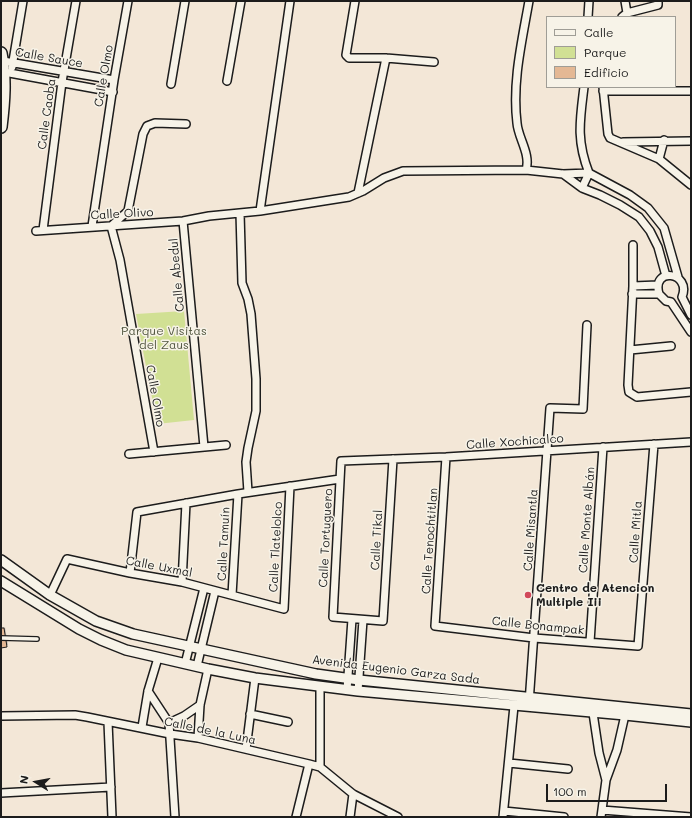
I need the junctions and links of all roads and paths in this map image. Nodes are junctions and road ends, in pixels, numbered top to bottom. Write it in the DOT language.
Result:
graph roads {
  1 [pos="23,1"];
  2 [pos="76,1"];
  3 [pos="128,1"];
  4 [pos="185,1"];
  5 [pos="241,1"];
  6 [pos="290,1"];
  7 [pos="355,1"];
  8 [pos="529,1"];
  9 [pos="589,1"];
  10 [pos="626,1"];
  11 [pos="658,1"];
  12 [pos="624,15"];
  13 [pos="588,16"];
  14 [pos="386,58"];
  15 [pos="434,62"];
  16 [pos="6,65"];
  17 [pos="64,72"];
  18 [pos="114,80"];
  19 [pos="227,81"];
  20 [pos="62,82"];
  21 [pos="172,84"];
  22 [pos="584,88"];
  23 [pos="603,89"];
  24 [pos="663,89"];
  25 [pos="691,91"];
  26 [pos="113,92"];
  27 [pos="186,124"];
  28 [pos="1,127"];
  29 [pos="664,140"];
  30 [pos="691,141"];
  31 [pos="620,142"];
  32 [pos="659,159"];
  33 [pos="526,170"];
  34 [pos="589,173"];
  35 [pos="563,174"];
  36 [pos="691,185"];
  37 [pos="582,188"];
  38 [pos="358,193"];
  39 [pos="260,211"];
  40 [pos="240,213"];
  41 [pos="183,221"];
  42 [pos="92,226"];
  43 [pos="111,226"];
  44 [pos="40,230"];
  45 [pos="633,244"];
  46 [pos="666,276"];
  47 [pos="678,277"];
  48 [pos="658,285"];
  49 [pos="688,285"];
  50 [pos="633,286"];
  51 [pos="632,294"];
  52 [pos="659,294"];
  53 [pos="682,296"];
  54 [pos="671,302"];
  55 [pos="691,315"];
  56 [pos="587,325"];
  57 [pos="691,332"];
  58 [pos="671,346"];
  59 [pos="630,350"];
  60 [pos="691,392"];
  61 [pos="691,442"];
  62 [pos="654,444"];
  63 [pos="226,445"];
  64 [pos="204,447"];
  65 [pos="603,447"];
  66 [pos="547,451"];
  67 [pos="154,452"];
  68 [pos="129,454"];
  69 [pos="446,457"];
  70 [pos="392,459"];
  71 [pos="341,461"];
  72 [pos="340,479"];
  73 [pos="290,486"];
  74 [pos="248,492"];
  75 [pos="238,494"];
  76 [pos="186,503"];
  77 [pos="1,560"];
  78 [pos="130,573"];
  79 [pos="1,581"];
  80 [pos="182,582"];
  81 [pos="204,588"];
  82 [pos="215,591"];
  83 [pos="50,595"];
  84 [pos="232,595"];
  85 [pos="284,609"];
  86 [pos="352,619"];
  87 [pos="363,620"];
  88 [pos="436,626"];
  89 [pos="1,638"];
  90 [pos="534,638"];
  91 [pos="37,639"];
  92 [pos="590,642"];
  93 [pos="190,646"];
  94 [pos="638,646"];
  95 [pos="201,649"];
  96 [pos="158,658"];
  97 [pos="185,664"];
  98 [pos="197,666"];
  99 [pos="208,669"];
  100 [pos="255,678"];
  101 [pos="348,678"];
  102 [pos="359,680"];
  103 [pos="320,686"];
  104 [pos="347,690"];
  105 [pos="358,691"];
  106 [pos="148,692"];
  107 [pos="530,697"];
  108 [pos="200,705"];
  109 [pos="514,706"];
  110 [pos="529,707"];
  111 [pos="593,712"];
  112 [pos="250,714"];
  113 [pos="691,714"];
  114 [pos="624,715"];
  115 [pos="1,716"];
  116 [pos="108,722"];
  117 [pos="288,722"];
  118 [pos="691,722"];
  119 [pos="169,723"];
  120 [pos="142,727"];
  121 [pos="170,734"];
  122 [pos="198,738"];
  123 [pos="246,749"];
  124 [pos="508,763"];
  125 [pos="309,764"];
  126 [pos="320,767"];
  127 [pos="568,769"];
  128 [pos="606,780"];
  129 [pos="111,787"];
  130 [pos="1,793"];
  131 [pos="353,794"];
  132 [pos="602,813"];
  133 [pos="503,814"];
  134 [pos="112,817"];
  135 [pos="175,817"];
  136 [pos="296,817"];
  137 [pos="350,817"];
  138 [pos="398,817"];
  139 [pos="564,817"];
  140 [pos="690,817"];
  1 -- 16 [label="street"];
  2 -- 17 [label="street, Calle Caoba"];
  3 -- 18 [label="street, Calle Olmo"];
  4 -- 21 [label="street"];
  5 -- 19 [label="street"];
  6 -- 39 [label="street"];
  7 -- 14 [label="street"];
  8 -- 33 [label="street"];
  9 -- 13 [label="street"];
  10 -- 12 [label="street"];
  11 -- 12 [label="street"];
  14 -- 15 [label="street"];
  14 -- 38 [label="street"];
  16 -- 17 [label="street, Calle Sauce"];
  16 -- 20 [label="street, Calle Sauce"];
  16 -- 28 [label="highway"];
  17 -- 18 [label="street, Calle Sauce"];
  17 -- 20 [label="street, Calle Caoba"];
  18 -- 26 [label="street, Calle Olmo"];
  20 -- 26 [label="street, Calle Sauce"];
  20 -- 44 [label="street, Calle Caoba"];
  22 -- 34 [label="street"];
  23 -- 24 [label="street"];
  23 -- 31 [label="street"];
  24 -- 25 [label="street"];
  26 -- 42 [label="street, Calle Olmo"];
  27 -- 43 [label="street"];
  29 -- 30 [label="street"];
  29 -- 31 [label="street"];
  29 -- 32 [label="street"];
  31 -- 32 [label="street"];
  32 -- 36 [label="street"];
  33 -- 35 [label="street, Calle Olivo"];
  33 -- 38 [label="street, Calle Olivo"];
  34 -- 35 [label="street, Calle Olivo"];
  34 -- 37 [label="street"];
  34 -- 47 [label="street"];
  35 -- 37 [label="street"];
  37 -- 46 [label="street"];
  38 -- 39 [label="street, Calle Olivo"];
  39 -- 40 [label="street, Calle Olivo"];
  40 -- 41 [label="street, Calle Olivo"];
  40 -- 74 [label="street"];
  41 -- 43 [label="street, Calle Olivo"];
  41 -- 64 [label="street, Calle Abedul"];
  42 -- 43 [label="street, Calle Olivo"];
  42 -- 44 [label="street, Calle Olivo"];
  43 -- 67 [label="street, Calle Olmo"];
  45 -- 50 [label="street"];
  46 -- 47 [label="street"];
  46 -- 48 [label="street"];
  47 -- 49 [label="street"];
  48 -- 50 [label="street"];
  48 -- 52 [label="street"];
  49 -- 53 [label="street"];
  50 -- 51 [label="street"];
  51 -- 52 [label="street"];
  51 -- 59 [label="street"];
  52 -- 54 [label="street"];
  53 -- 54 [label="street"];
  53 -- 55 [label="street"];
  54 -- 57 [label="street"];
  56 -- 66 [label="street, Calle Misantla"];
  58 -- 59 [label="street"];
  59 -- 60 [label="street"];
  61 -- 62 [label="street, Calle Xochicalco"];
  62 -- 65 [label="street, Calle Xochicalco"];
  62 -- 94 [label="street, Calle Mitla"];
  63 -- 64 [label="street"];
  64 -- 67 [label="street"];
  65 -- 66 [label="street, Calle Xochicalco"];
  65 -- 92 [label="street, Calle Monte Albán"];
  66 -- 69 [label="street, Calle Xochicalco"];
  66 -- 90 [label="street, Calle Misantla"];
  67 -- 68 [label="street"];
  69 -- 70 [label="street, Calle Xochicalco"];
  69 -- 88 [label="street, Calle Tenochtitlan"];
  70 -- 71 [label="street, Calle Xochicalco"];
  70 -- 87 [label="street, Calle Tikal"];
  71 -- 72 [label="street, Calle Tortuguero"];
  72 -- 73 [label="street"];
  72 -- 86 [label="street, Calle Tortuguero"];
  73 -- 74 [label="street"];
  73 -- 85 [label="street, Calle Tlatelolco"];
  74 -- 75 [label="street"];
  75 -- 76 [label="street"];
  75 -- 84 [label="street, Calle Tamuín"];
  76 -- 78 [label="street"];
  76 -- 80 [label="street"];
  77 -- 83 [label="main road, Avenida Eugenio Garza Sada"];
  78 -- 80 [label="street, Calle Uxmal"];
  78 -- 83 [label="street, Calle Uxmal"];
  79 -- 96 [label="main road, Avenida Eugenio Garza Sada"];
  80 -- 81 [label="street, Calle Uxmal"];
  81 -- 82 [label="street, Calle Uxmal"];
  81 -- 93 [label="street"];
  82 -- 84 [label="street, Calle Uxmal"];
  82 -- 95 [label="street"];
  83 -- 93 [label="main road, Avenida Eugenio Garza Sada"];
  84 -- 85 [label="street, Calle Uxmal"];
  86 -- 87 [label="street"];
  86 -- 101 [label="street"];
  87 -- 102 [label="street"];
  88 -- 90 [label="street, Calle Bonampak"];
  89 -- 91 [label="lane"];
  90 -- 92 [label="street, Calle Bonampak"];
  90 -- 107 [label="street, Calle Misantla"];
  92 -- 94 [label="street, Calle Bonampak"];
  93 -- 95 [label="main road, Avenida Eugenio Garza Sada"];
  93 -- 97 [label="street"];
  95 -- 98 [label="street"];
  95 -- 101 [label="main road, Avenida Eugenio Garza Sada"];
  96 -- 97 [label="main road, Avenida Eugenio Garza Sada"];
  96 -- 106 [label="street"];
  97 -- 98 [label="main road, Avenida Eugenio Garza Sada"];
  98 -- 99 [label="main road, Avenida Eugenio Garza Sada"];
  99 -- 100 [label="main road, Avenida Eugenio Garza Sada"];
  99 -- 108 [label="street"];
  100 -- 103 [label="main road, Avenida Eugenio Garza Sada"];
  100 -- 112 [label="street"];
  101 -- 102 [label="main road, Avenida Eugenio Garza Sada"];
  101 -- 104 [label="street"];
  102 -- 105 [label="street"];
  102 -- 107 [label="main road, Avenida Eugenio Garza Sada"];
  103 -- 104 [label="main road, Avenida Eugenio Garza Sada"];
  103 -- 126 [label="street"];
  104 -- 105 [label="main road, Avenida Eugenio Garza Sada"];
  105 -- 109 [label="main road, Avenida Eugenio Garza Sada"];
  106 -- 119 [label="street"];
  106 -- 120 [label="street"];
  107 -- 110 [label="street, Calle Misantla"];
  107 -- 113 [label="main road, Avenida Eugenio Garza Sada"];
  108 -- 119 [label="street"];
  108 -- 122 [label="street"];
  109 -- 110 [label="main road, Avenida Eugenio Garza Sada"];
  109 -- 124 [label="street"];
  110 -- 111 [label="main road, Avenida Eugenio Garza Sada"];
  111 -- 114 [label="main road, Avenida Eugenio Garza Sada"];
  111 -- 128 [label="street"];
  112 -- 117 [label="street"];
  112 -- 123 [label="street"];
  114 -- 118 [label="main road, Avenida Eugenio Garza Sada"];
  114 -- 128 [label="street"];
  115 -- 116 [label="street, Calle de la Luna"];
  116 -- 120 [label="street, Calle de la Luna"];
  116 -- 129 [label="street"];
  119 -- 121 [label="street"];
  120 -- 121 [label="street, Calle de la Luna"];
  121 -- 122 [label="street, Calle de la Luna"];
  121 -- 135 [label="street"];
  122 -- 123 [label="street, Calle de la Luna"];
  123 -- 125 [label="street, Calle de la Luna"];
  124 -- 127 [label="street"];
  124 -- 133 [label="street"];
  125 -- 126 [label="street, Calle de la Luna"];
  125 -- 136 [label="street"];
  126 -- 131 [label="street, Calle de la Luna"];
  128 -- 132 [label="street"];
  129 -- 130 [label="street"];
  129 -- 134 [label="street"];
  131 -- 137 [label="street"];
  131 -- 138 [label="street, Calle de la Luna"];
  132 -- 140 [label="street"];
  133 -- 139 [label="street"];
}
